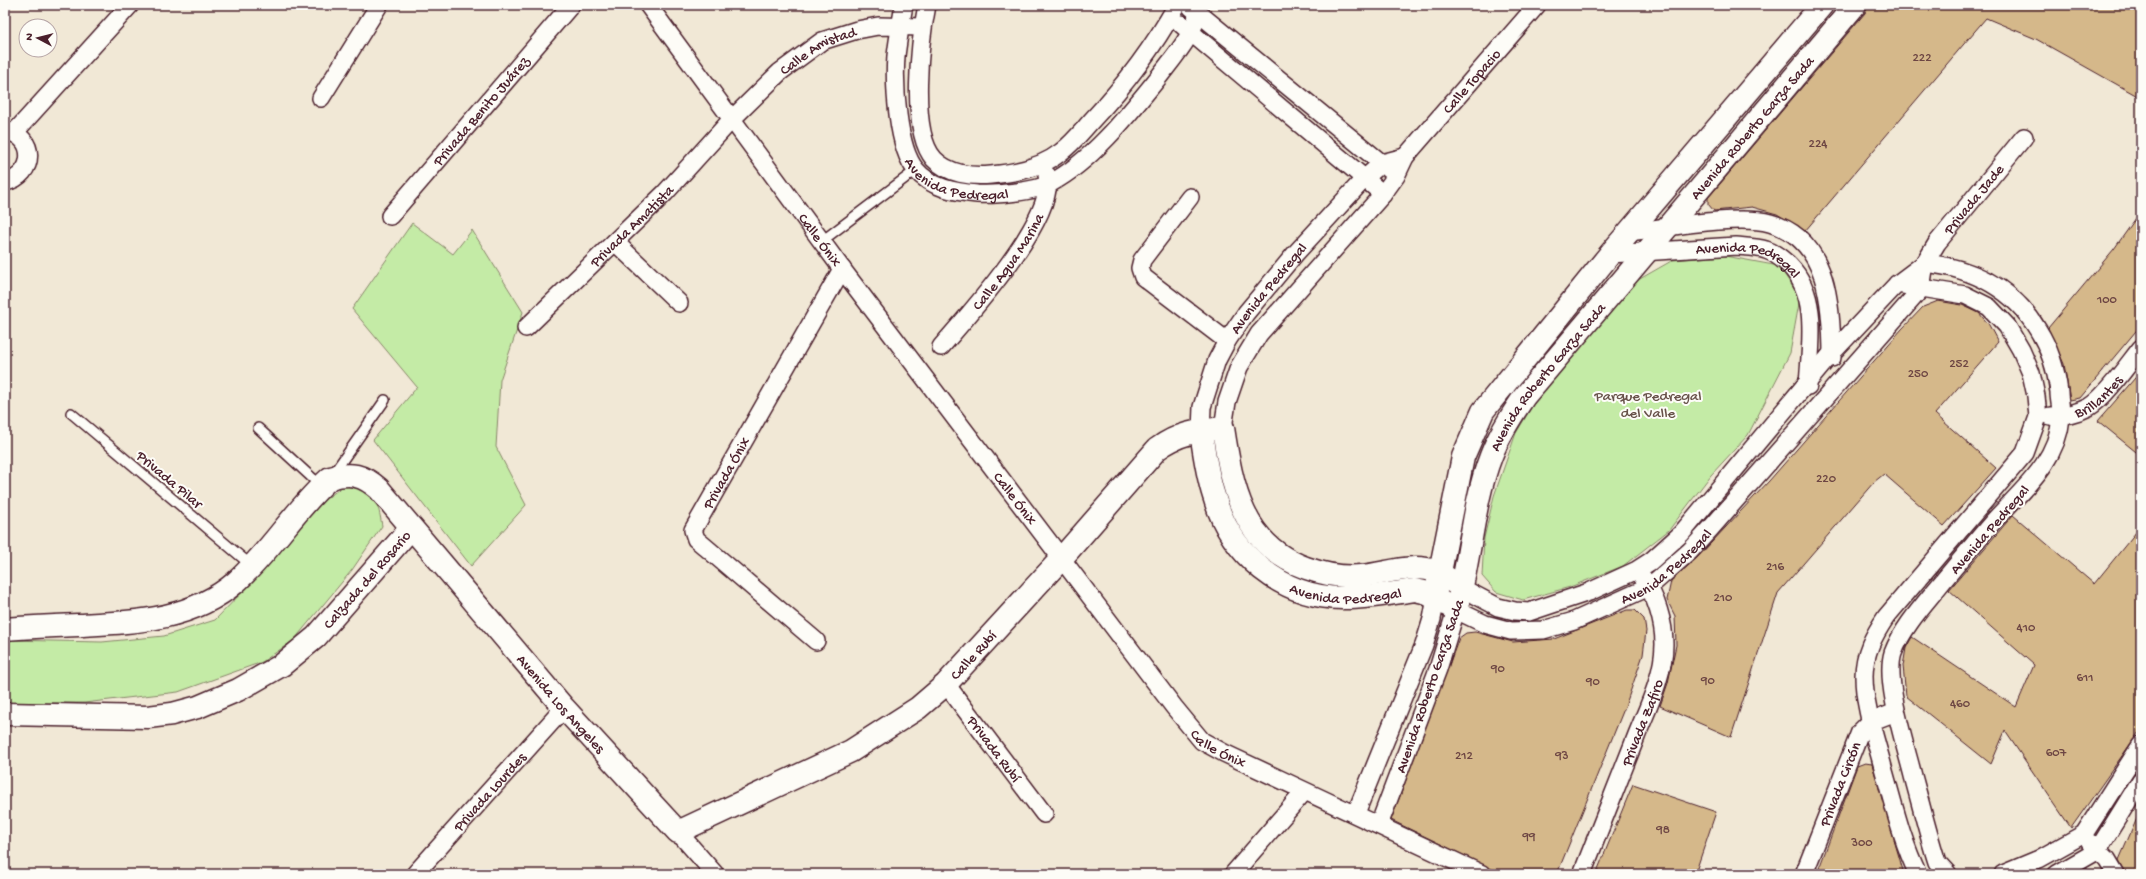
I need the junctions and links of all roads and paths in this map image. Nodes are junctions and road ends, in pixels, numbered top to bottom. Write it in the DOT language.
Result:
graph roads {
  1 [pos="130,5"];
  2 [pos="380,5"];
  3 [pos="571,5"];
  4 [pos="648,5"];
  5 [pos="904,5"];
  6 [pos="927,5"];
  7 [pos="1537,5"];
  8 [pos="1822,5"];
  9 [pos="1855,5"];
  10 [pos="1195,8"];
  11 [pos="1174,10"];
  12 [pos="900,26"];
  13 [pos="922,27"];
  14 [pos="1190,32"];
  15 [pos="321,98"];
  16 [pos="732,119"];
  17 [pos="10,132"];
  18 [pos="2024,137"];
  19 [pos="1405,157"];
  20 [pos="1044,163"];
  21 [pos="1382,163"];
  22 [pos="916,170"];
  23 [pos="1396,176"];
  24 [pos="1364,179"];
  25 [pos="5,182"];
  26 [pos="1049,184"];
  27 [pos="1383,194"];
  28 [pos="1190,198"];
  29 [pos="390,216"];
  30 [pos="1668,228"];
  31 [pos="1630,232"];
  32 [pos="822,241"];
  33 [pos="615,242"];
  34 [pos="1645,252"];
  35 [pos="1610,254"];
  36 [pos="1925,263"];
  37 [pos="842,269"];
  38 [pos="1897,284"];
  39 [pos="1922,289"];
  40 [pos="679,303"];
  41 [pos="526,328"];
  42 [pos="1227,340"];
  43 [pos="941,347"];
  44 [pos="2141,348"];
  45 [pos="1832,353"];
  46 [pos="1808,383"];
  47 [pos="1832,391"];
  48 [pos="385,400"];
  49 [pos="71,413"];
  50 [pos="2061,416"];
  51 [pos="2038,417"];
  52 [pos="1808,419"];
  53 [pos="258,428"];
  54 [pos="1223,428"];
  55 [pos="1201,431"];
  56 [pos="326,482"];
  57 [pos="411,528"];
  58 [pos="1062,558"];
  59 [pos="252,566"];
  60 [pos="1637,570"];
  61 [pos="1439,572"];
  62 [pos="1649,587"];
  63 [pos="1462,588"];
  64 [pos="1436,598"];
  65 [pos="1456,610"];
  66 [pos="5,629"];
  67 [pos="816,641"];
  68 [pos="946,684"];
  69 [pos="564,708"];
  70 [pos="1896,712"];
  71 [pos="5,714"];
  72 [pos="1870,722"];
  73 [pos="2141,745"];
  74 [pos="2141,780"];
  75 [pos="1304,792"];
  76 [pos="1356,813"];
  77 [pos="1044,814"];
  78 [pos="1380,825"];
  79 [pos="678,832"];
  80 [pos="2084,834"];
  81 [pos="2096,851"];
  82 [pos="414,874"];
  83 [pos="715,874"];
  84 [pos="1233,874"];
  85 [pos="1482,874"];
  86 [pos="1582,874"];
  87 [pos="1804,874"];
  88 [pos="1918,874"];
  89 [pos="1948,874"];
  90 [pos="2003,874"];
  91 [pos="2057,874"];
  92 [pos="2116,874"];
  1 -- 17 [label="street"];
  2 -- 15 [label="street"];
  3 -- 29 [label="street, Privada Benito Juárez"];
  4 -- 16 [label="street, Calle Ónix"];
  5 -- 12 [label="street, Avenida Pedregal"];
  6 -- 13 [label="street, Avenida Pedregal"];
  7 -- 19 [label="street, Calle Topacio"];
  8 -- 31 [label="street, Avenida Roberto Garza Sada"];
  9 -- 30 [label="street, Avenida Roberto Garza Sada"];
  10 -- 14 [label="street, Avenida Pedregal"];
  10 -- 21 [label="street, Avenida Pedregal"];
  11 -- 14 [label="street, Avenida Pedregal"];
  11 -- 20 [label="street, Avenida Pedregal"];
  12 -- 13 [label="street, Calle Amistad"];
  12 -- 16 [label="street, Calle Amistad"];
  12 -- 22 [label="street, Avenida Pedregal"];
  13 -- 20 [label="street, Avenida Pedregal"];
  14 -- 24 [label="street, Avenida Pedregal"];
  14 -- 26 [label="street, Avenida Pedregal"];
  16 -- 32 [label="street, Calle Ónix"];
  16 -- 33 [label="street, Privada Amatista"];
  17 -- 25 [label="street"];
  18 -- 36 [label="street, Privada Jade"];
  19 -- 21 [label="street"];
  19 -- 23 [label="street, Calle Topacio"];
  20 -- 26 [label="street"];
  21 -- 23 [label="street, Avenida Pedregal"];
  21 -- 24 [label="street, Avenida Pedregal"];
  22 -- 26 [label="street, Avenida Pedregal"];
  22 -- 32 [label="lane"];
  23 -- 27 [label="street, Avenida Pedregal"];
  24 -- 27 [label="street, Avenida Pedregal"];
  24 -- 42 [label="street, Avenida Pedregal"];
  26 -- 43 [label="street, Calle Agua Marina"];
  27 -- 54 [label="street, Avenida Pedregal"];
  28 -- 42 [label="street"];
  30 -- 31 [label="street, Avenida Pedregal"];
  30 -- 34 [label="street, Avenida Roberto Garza Sada"];
  30 -- 45 [label="street, Avenida Pedregal"];
  31 -- 35 [label="street, Avenida Roberto Garza Sada"];
  32 -- 37 [label="street, Calle Ónix"];
  33 -- 40 [label="street"];
  33 -- 41 [label="street, Privada Amatista"];
  34 -- 35 [label="street, Avenida Pedregal"];
  34 -- 46 [label="street, Avenida Pedregal"];
  34 -- 63 [label="street, Avenida Roberto Garza Sada"];
  35 -- 61 [label="street, Avenida Roberto Garza Sada"];
  36 -- 38 [label="street, Privada Jade"];
  36 -- 39 [label="street, Privada Jade"];
  36 -- 50 [label="street, Avenida Pedregal"];
  37 -- 58 [label="street, Calle Ónix"];
  37 -- 67 [label="street, Privada Ónix"];
  38 -- 39 [label="street, Avenida Pedregal"];
  38 -- 45 [label="street, Avenida Pedregal"];
  39 -- 47 [label="street, Avenida Pedregal"];
  39 -- 51 [label="street, Avenida Pedregal"];
  42 -- 55 [label="street, Avenida Pedregal"];
  44 -- 50 [label="street, Brillantes"];
  45 -- 46 [label="street, Avenida Pedregal"];
  45 -- 47 [label="street, Avenida Pedregal"];
  46 -- 52 [label="street, Avenida Pedregal"];
  46 -- 60 [label="street, Avenida Pedregal"];
  47 -- 52 [label="street, Avenida Pedregal"];
  48 -- 56 [label="lane"];
  49 -- 59 [label="lane, Privada Pilar"];
  50 -- 51 [label="street, Brillantes"];
  50 -- 70 [label="street, Avenida Pedregal"];
  51 -- 72 [label="street, Avenida Pedregal"];
  52 -- 62 [label="street, Avenida Pedregal"];
  53 -- 56 [label="lane"];
  54 -- 55 [label="street, Calle Rubí"];
  54 -- 61 [label="street, Avenida Pedregal"];
  55 -- 58 [label="street, Calle Rubí"];
  55 -- 64 [label="street, Avenida Pedregal"];
  56 -- 57 [label="street, Calzada del Rosario"];
  56 -- 59 [label="street"];
  57 -- 69 [label="street, Avenida Los Angeles"];
  57 -- 71 [label="street, Calzada del Rosario"];
  58 -- 68 [label="street, Calle Rubí"];
  58 -- 75 [label="street, Calle Ónix"];
  59 -- 66 [label="street"];
  60 -- 62 [label="street, Privada Zafiro"];
  60 -- 63 [label="street, Avenida Pedregal"];
  61 -- 63 [label="street, Avenida Pedregal"];
  61 -- 64 [label="street, Avenida Roberto Garza Sada"];
  62 -- 65 [label="street, Avenida Pedregal"];
  62 -- 86 [label="street, Privada Zafiro"];
  63 -- 65 [label="street, Avenida Roberto Garza Sada"];
  64 -- 65 [label="street, Avenida Pedregal"];
  64 -- 76 [label="street, Avenida Roberto Garza Sada"];
  65 -- 78 [label="street, Avenida Roberto Garza Sada"];
  68 -- 77 [label="street, Privada Rubí"];
  68 -- 79 [label="street, Calle Rubí"];
  69 -- 79 [label="street, Avenida Los Angeles"];
  69 -- 82 [label="street, Privada Lourdes"];
  70 -- 72 [label="street, Privada Circón"];
  70 -- 89 [label="street, Avenida Pedregal"];
  72 -- 87 [label="street, Privada Circón"];
  72 -- 88 [label="street, Avenida Pedregal"];
  73 -- 80 [label="street"];
  74 -- 81 [label="street"];
  75 -- 76 [label="street, Calle Ónix"];
  75 -- 84 [label="street"];
  76 -- 78 [label="street, Calle Ónix"];
  78 -- 85 [label="street, Calle Ónix"];
  79 -- 83 [label="street, Avenida Los Angeles"];
  80 -- 81 [label="street"];
  80 -- 90 [label="street"];
  81 -- 91 [label="street"];
  81 -- 92 [label="street"];
}
